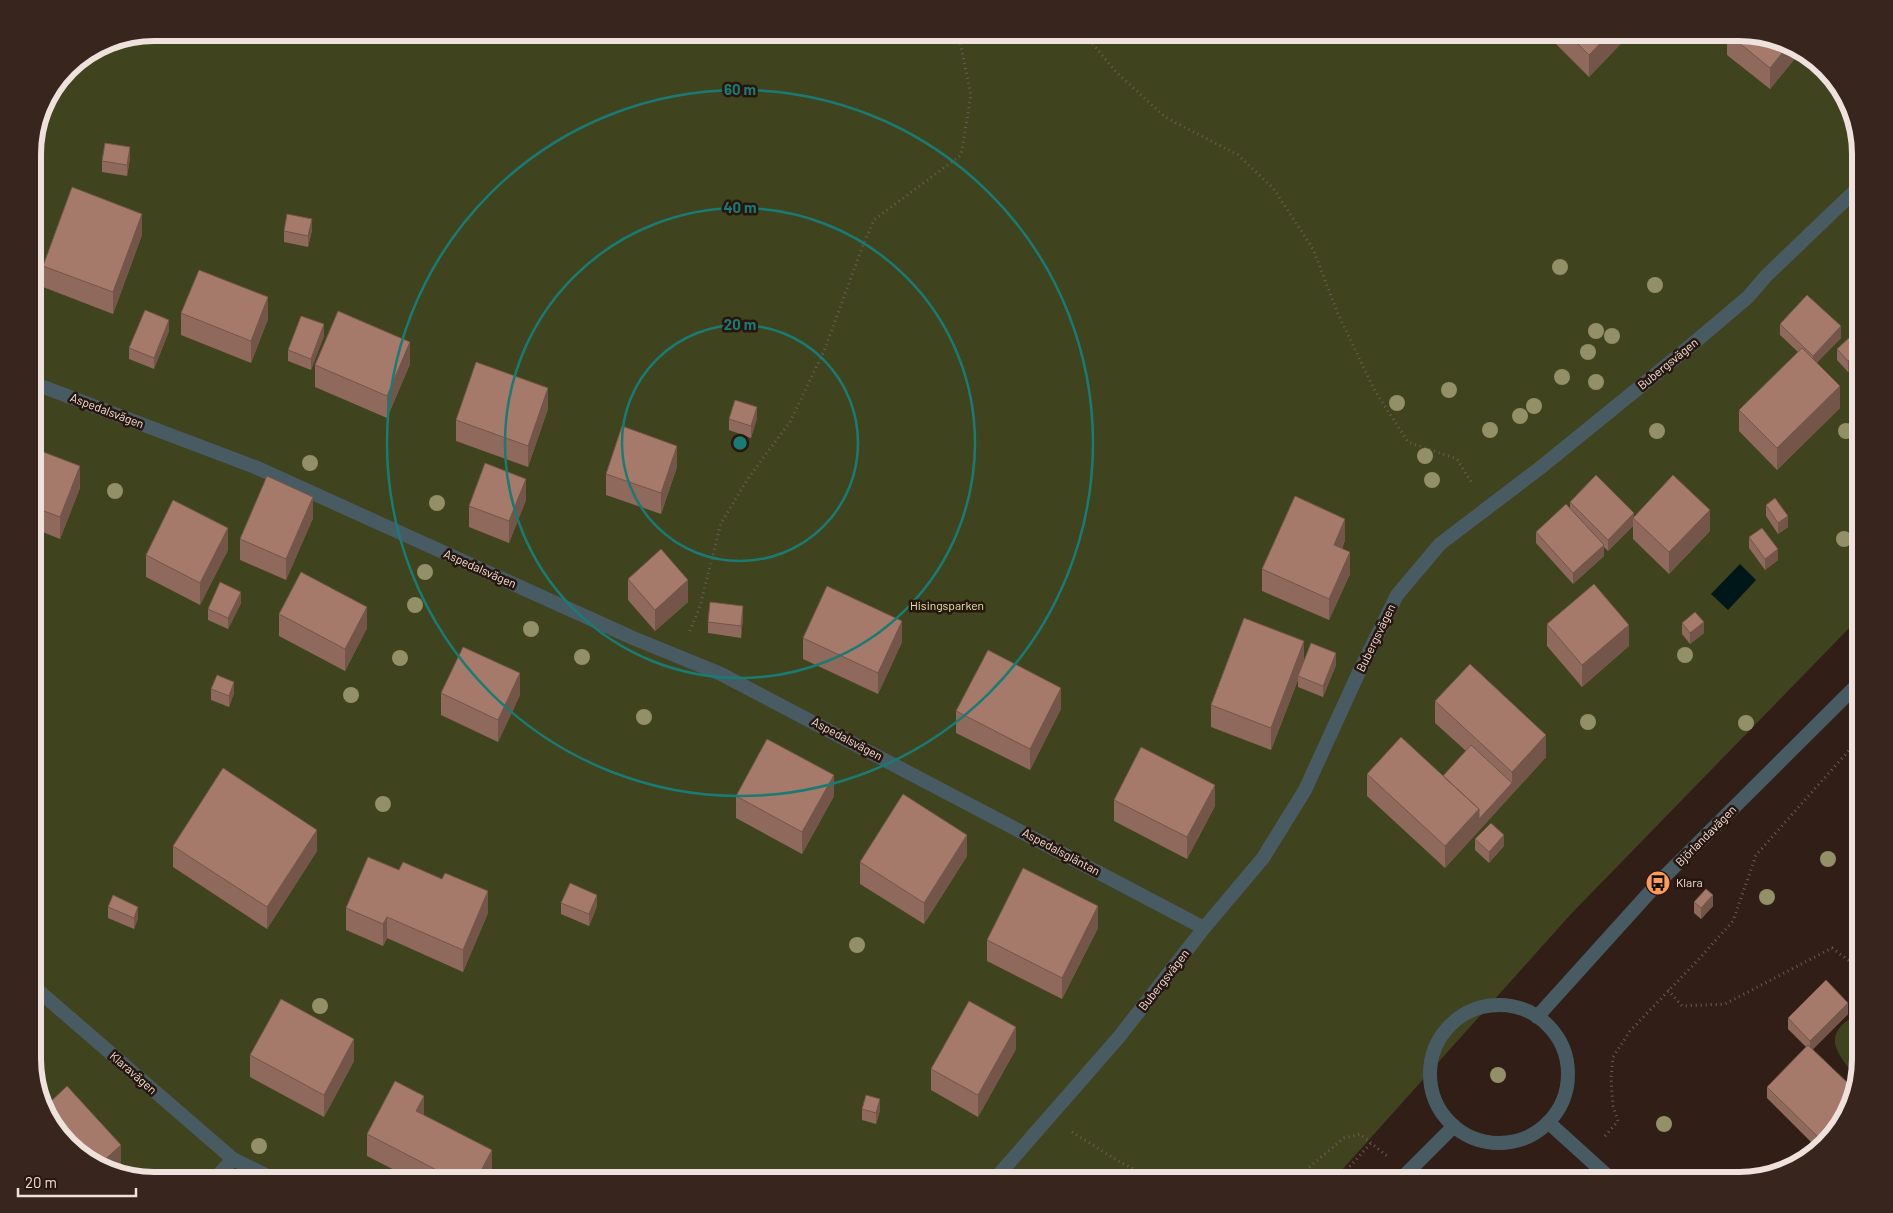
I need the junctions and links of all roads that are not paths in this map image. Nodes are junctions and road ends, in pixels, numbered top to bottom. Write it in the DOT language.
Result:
graph roads {
  1 [pos="1852,194"];
  2 [pos="41,385"];
  3 [pos="1852,690"];
  4 [pos="917,776"];
  5 [pos="1204,928"];
  6 [pos="41,993"];
  7 [pos="1537,1017"];
  8 [pos="1548,1122"];
  9 [pos="1454,1126"];
  10 [pos="233,1159"];
  11 [pos="221,1172"];
  12 [pos="260,1172"];
  13 [pos="1001,1172"];
  14 [pos="1408,1172"];
  15 [pos="1599,1172"];
  1 -- 5 [label="street, Bubergsvägen"];
  2 -- 4 [label="street, Aspedalsvägen"];
  3 -- 7 [label="street, Björlandavägen"];
  4 -- 5 [label="street, Aspedalsgläntan"];
  5 -- 13 [label="street, Bubergsvägen"];
  6 -- 10 [label="street, Klaravägen"];
  7 -- 8 [label="street"];
  7 -- 9 [label="street"];
  8 -- 9 [label="street"];
  8 -- 15 [label="street"];
  9 -- 14 [label="street"];
  10 -- 11 [label="street"];
  10 -- 12 [label="street, Klaravägen"];
}
